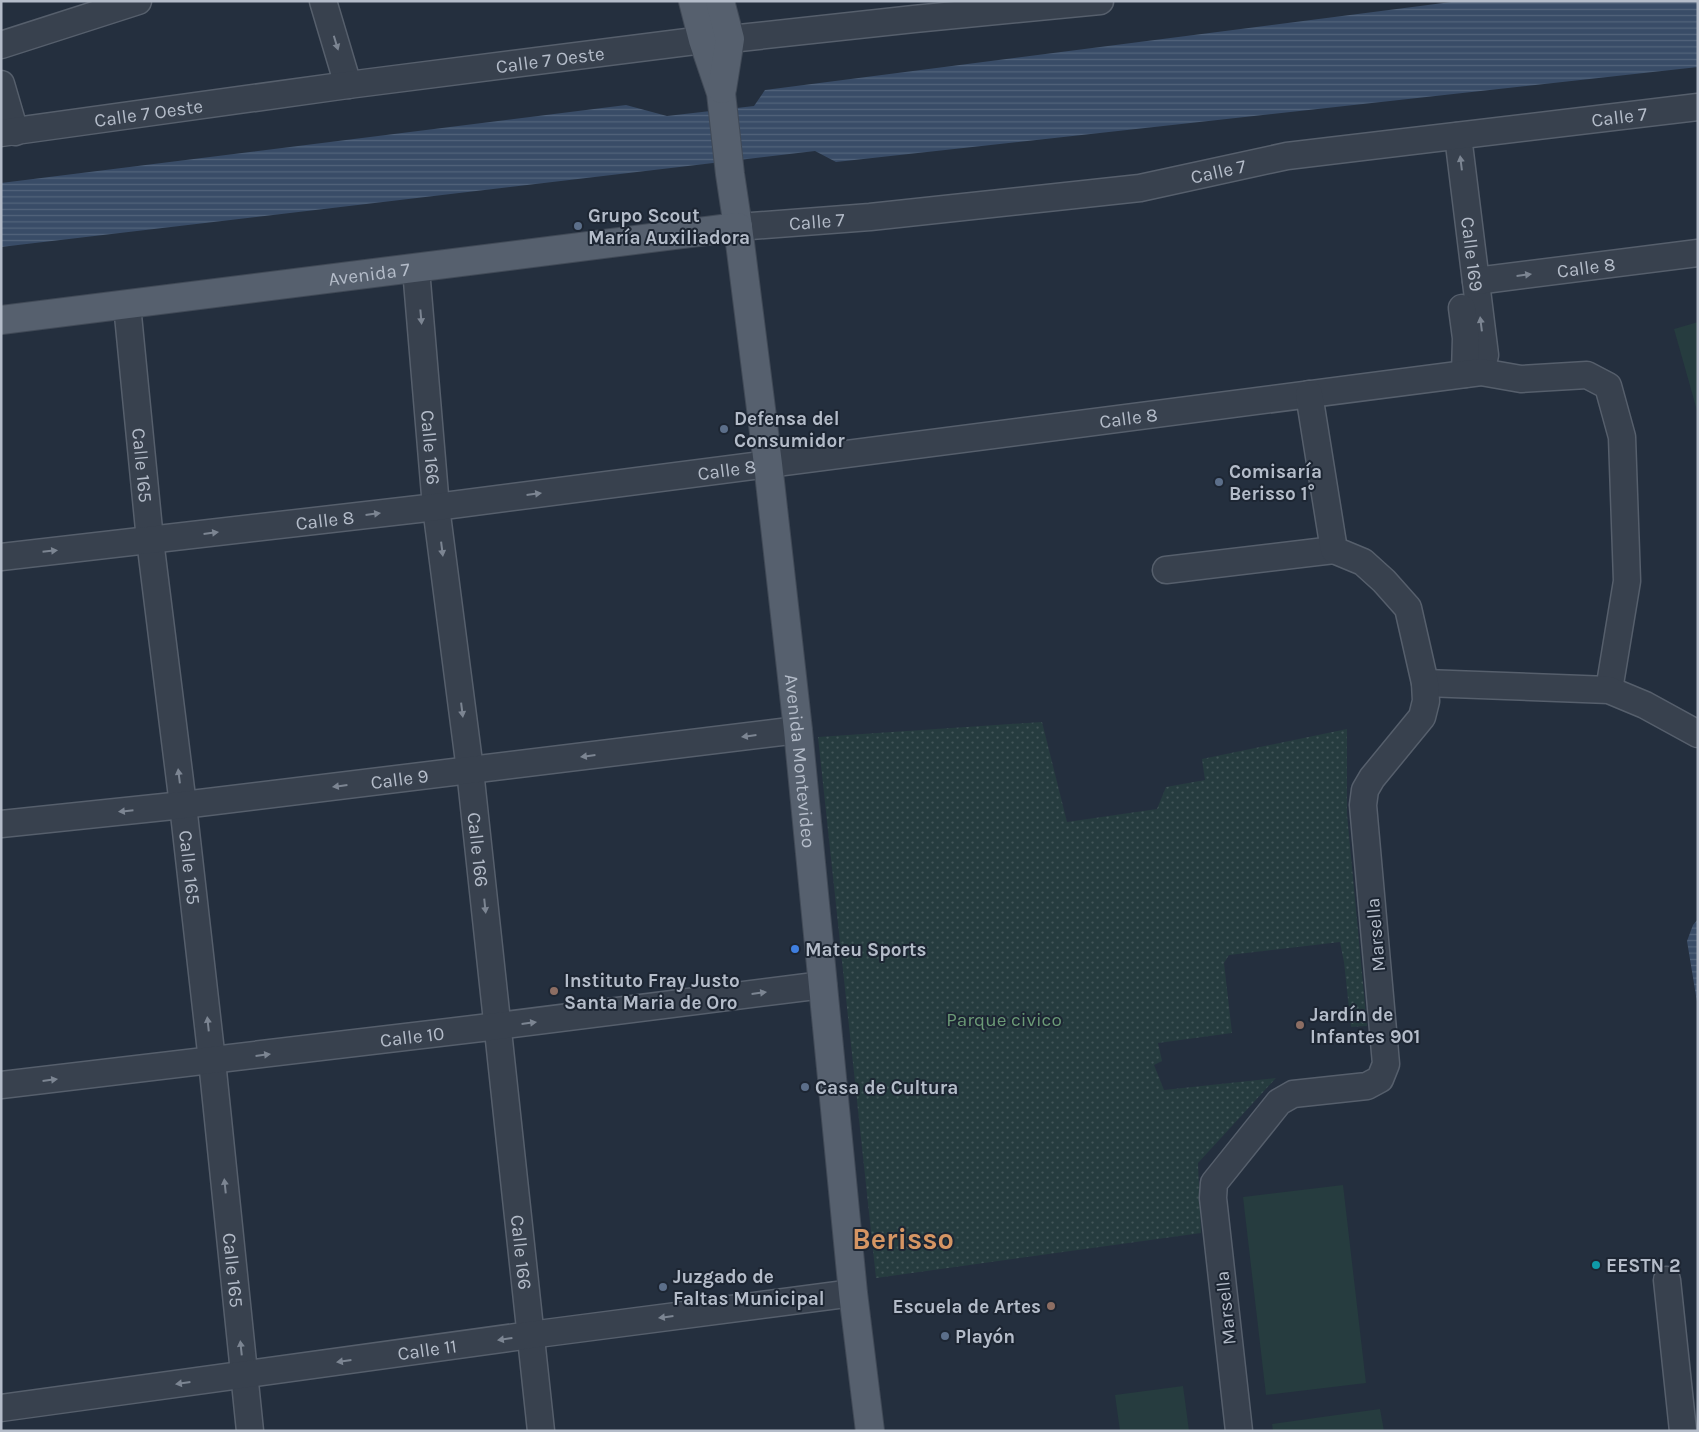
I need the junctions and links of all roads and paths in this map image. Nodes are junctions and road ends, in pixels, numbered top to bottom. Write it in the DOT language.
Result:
graph roads {
  1 [pos="138,1"];
  2 [pos="323,1"];
  3 [pos="693,1"];
  4 [pos="720,1"];
  5 [pos="1100,1"];
  6 [pos="1073,3"];
  7 [pos="911,10"];
  8 [pos="730,39"];
  9 [pos="703,40"];
  10 [pos="1,45"];
  11 [pos="1,84"];
  12 [pos="348,84"];
  13 [pos="721,93"];
  14 [pos="1698,107"];
  15 [pos="8,132"];
  16 [pos="1449,137"];
  17 [pos="738,227"];
  18 [pos="1698,253"];
  19 [pos="416,269"];
  20 [pos="1476,281"];
  21 [pos="127,305"];
  22 [pos="1,320"];
  23 [pos="1473,373"];
  24 [pos="1309,394"];
  25 [pos="768,464"];
  26 [pos="436,507"];
  27 [pos="150,540"];
  28 [pos="1334,550"];
  29 [pos="1,557"];
  30 [pos="1166,570"];
  31 [pos="1425,683"];
  32 [pos="1610,690"];
  33 [pos="798,730"];
  34 [pos="1698,734"];
  35 [pos="470,770"];
  36 [pos="183,805"];
  37 [pos="1,824"];
  38 [pos="823,985"];
  39 [pos="498,1026"];
  40 [pos="212,1061"];
  41 [pos="1,1086"];
  42 [pos="1667,1280"];
  43 [pos="853,1293"];
  44 [pos="530,1335"];
  45 [pos="244,1374"];
  46 [pos="1,1408"];
  47 [pos="250,1431"];
  48 [pos="541,1431"];
  49 [pos="870,1431"];
  50 [pos="1239,1431"];
  51 [pos="1684,1431"];
  1 -- 10 [label="street"];
  2 -- 12 [label="street, one-way"];
  3 -- 9 [label="main road, Avenida Montevideo"];
  4 -- 8 [label="main road, Avenida Montevideo"];
  5 -- 6 [label="street, Calle 7 Oeste"];
  6 -- 7 [label="street, Calle 7 Oeste"];
  7 -- 8 [label="street, Calle 7 Oeste"];
  8 -- 9 [label="street, Calle 7 Oeste"];
  8 -- 13 [label="main road, Avenida Montevideo"];
  9 -- 12 [label="street, Calle 7 Oeste"];
  9 -- 13 [label="main road, Avenida Montevideo"];
  11 -- 15 [label="street"];
  12 -- 15 [label="street, Calle 7 Oeste"];
  13 -- 17 [label="main road, Avenida Montevideo"];
  14 -- 16 [label="street, Calle 7"];
  16 -- 17 [label="street, Calle 7"];
  20 -- 16 [label="street, Calle 169, one-way"];
  16 -- 23 [label="street, Calle 169"];
  17 -- 19 [label="main road, Avenida 7"];
  17 -- 25 [label="main road, Avenida Montevideo"];
  20 -- 18 [label="street, Calle 8, one-way"];
  19 -- 21 [label="main road, Avenida 7"];
  19 -- 26 [label="street, Calle 166, one-way"];
  23 -- 20 [label="street, Calle 169, one-way"];
  21 -- 22 [label="main road, Avenida 7"];
  21 -- 27 [label="street, Calle 165"];
  23 -- 24 [label="street, Calle 8"];
  23 -- 32 [label="street, Calle 8"];
  24 -- 25 [label="street, Calle 8"];
  24 -- 28 [label="street"];
  26 -- 25 [label="street, Calle 8, one-way"];
  25 -- 33 [label="main road, Avenida Montevideo"];
  27 -- 26 [label="street, Calle 8, one-way"];
  26 -- 35 [label="street, Calle 166, one-way"];
  29 -- 27 [label="street, Calle 8, one-way"];
  36 -- 27 [label="street, Calle 165, one-way"];
  28 -- 30 [label="street"];
  28 -- 31 [label="street, Marsella"];
  31 -- 32 [label="street"];
  31 -- 50 [label="street, Marsella"];
  32 -- 34 [label="street"];
  33 -- 35 [label="street, Calle 9, one-way"];
  33 -- 38 [label="main road, Avenida Montevideo"];
  35 -- 36 [label="street, Calle 9, one-way"];
  35 -- 39 [label="street, Calle 166, one-way"];
  36 -- 37 [label="street, Calle 9, one-way"];
  40 -- 36 [label="street, Calle 165, one-way"];
  39 -- 38 [label="street, Calle 10, one-way"];
  38 -- 43 [label="main road, Avenida Montevideo"];
  40 -- 39 [label="street, Calle 10, one-way"];
  39 -- 44 [label="street, Calle 166"];
  41 -- 40 [label="street, Calle 10, one-way"];
  45 -- 40 [label="street, Calle 165, one-way"];
  42 -- 51 [label="street"];
  43 -- 44 [label="street, Calle 11, one-way"];
  43 -- 49 [label="main road, Avenida Montevideo"];
  44 -- 45 [label="street, Calle 11, one-way"];
  44 -- 48 [label="street, Calle 166"];
  45 -- 46 [label="street, Calle 11, one-way"];
  45 -- 47 [label="street, Calle 165"];
}
